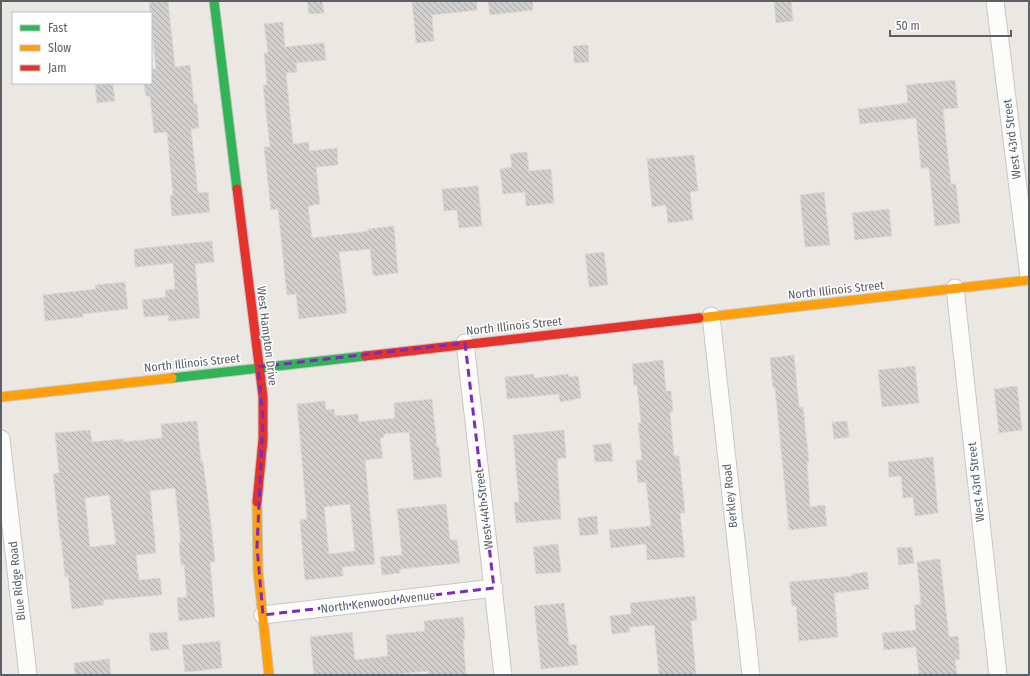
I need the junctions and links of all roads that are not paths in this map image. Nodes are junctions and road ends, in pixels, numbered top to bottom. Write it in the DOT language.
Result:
graph roads {
  1 [pos="214,1"];
  2 [pos="995,1"];
  3 [pos="1029,277"];
  4 [pos="1029,280"];
  5 [pos="955,288"];
  6 [pos="711,316"];
  7 [pos="465,343"];
  8 [pos="258,367"];
  9 [pos="1,397"];
  10 [pos="1,439"];
  11 [pos="494,588"];
  12 [pos="263,615"];
  13 [pos="28,675"];
  14 [pos="269,675"];
  15 [pos="503,675"];
  16 [pos="751,675"];
  17 [pos="998,675"];
  1 -- 8 [label="street, West Hampton Drive"];
  2 -- 3 [label="street, West 43rd Street"];
  4 -- 5 [label="street, North Illinois Street"];
  5 -- 6 [label="street, North Illinois Street"];
  5 -- 17 [label="street, West 43rd Street"];
  6 -- 7 [label="street, North Illinois Street"];
  6 -- 16 [label="street, Berkley Road"];
  7 -- 8 [label="street, North Illinois Street"];
  7 -- 11 [label="street, West 44th Street"];
  8 -- 9 [label="street, North Illinois Street"];
  8 -- 12 [label="street, West Hampton Drive"];
  10 -- 13 [label="street, Blue Ridge Road"];
  11 -- 12 [label="street, North Kenwood Avenue"];
  11 -- 15 [label="street, West 44th Street"];
  12 -- 14 [label="street, West Hampton Drive"];
}
